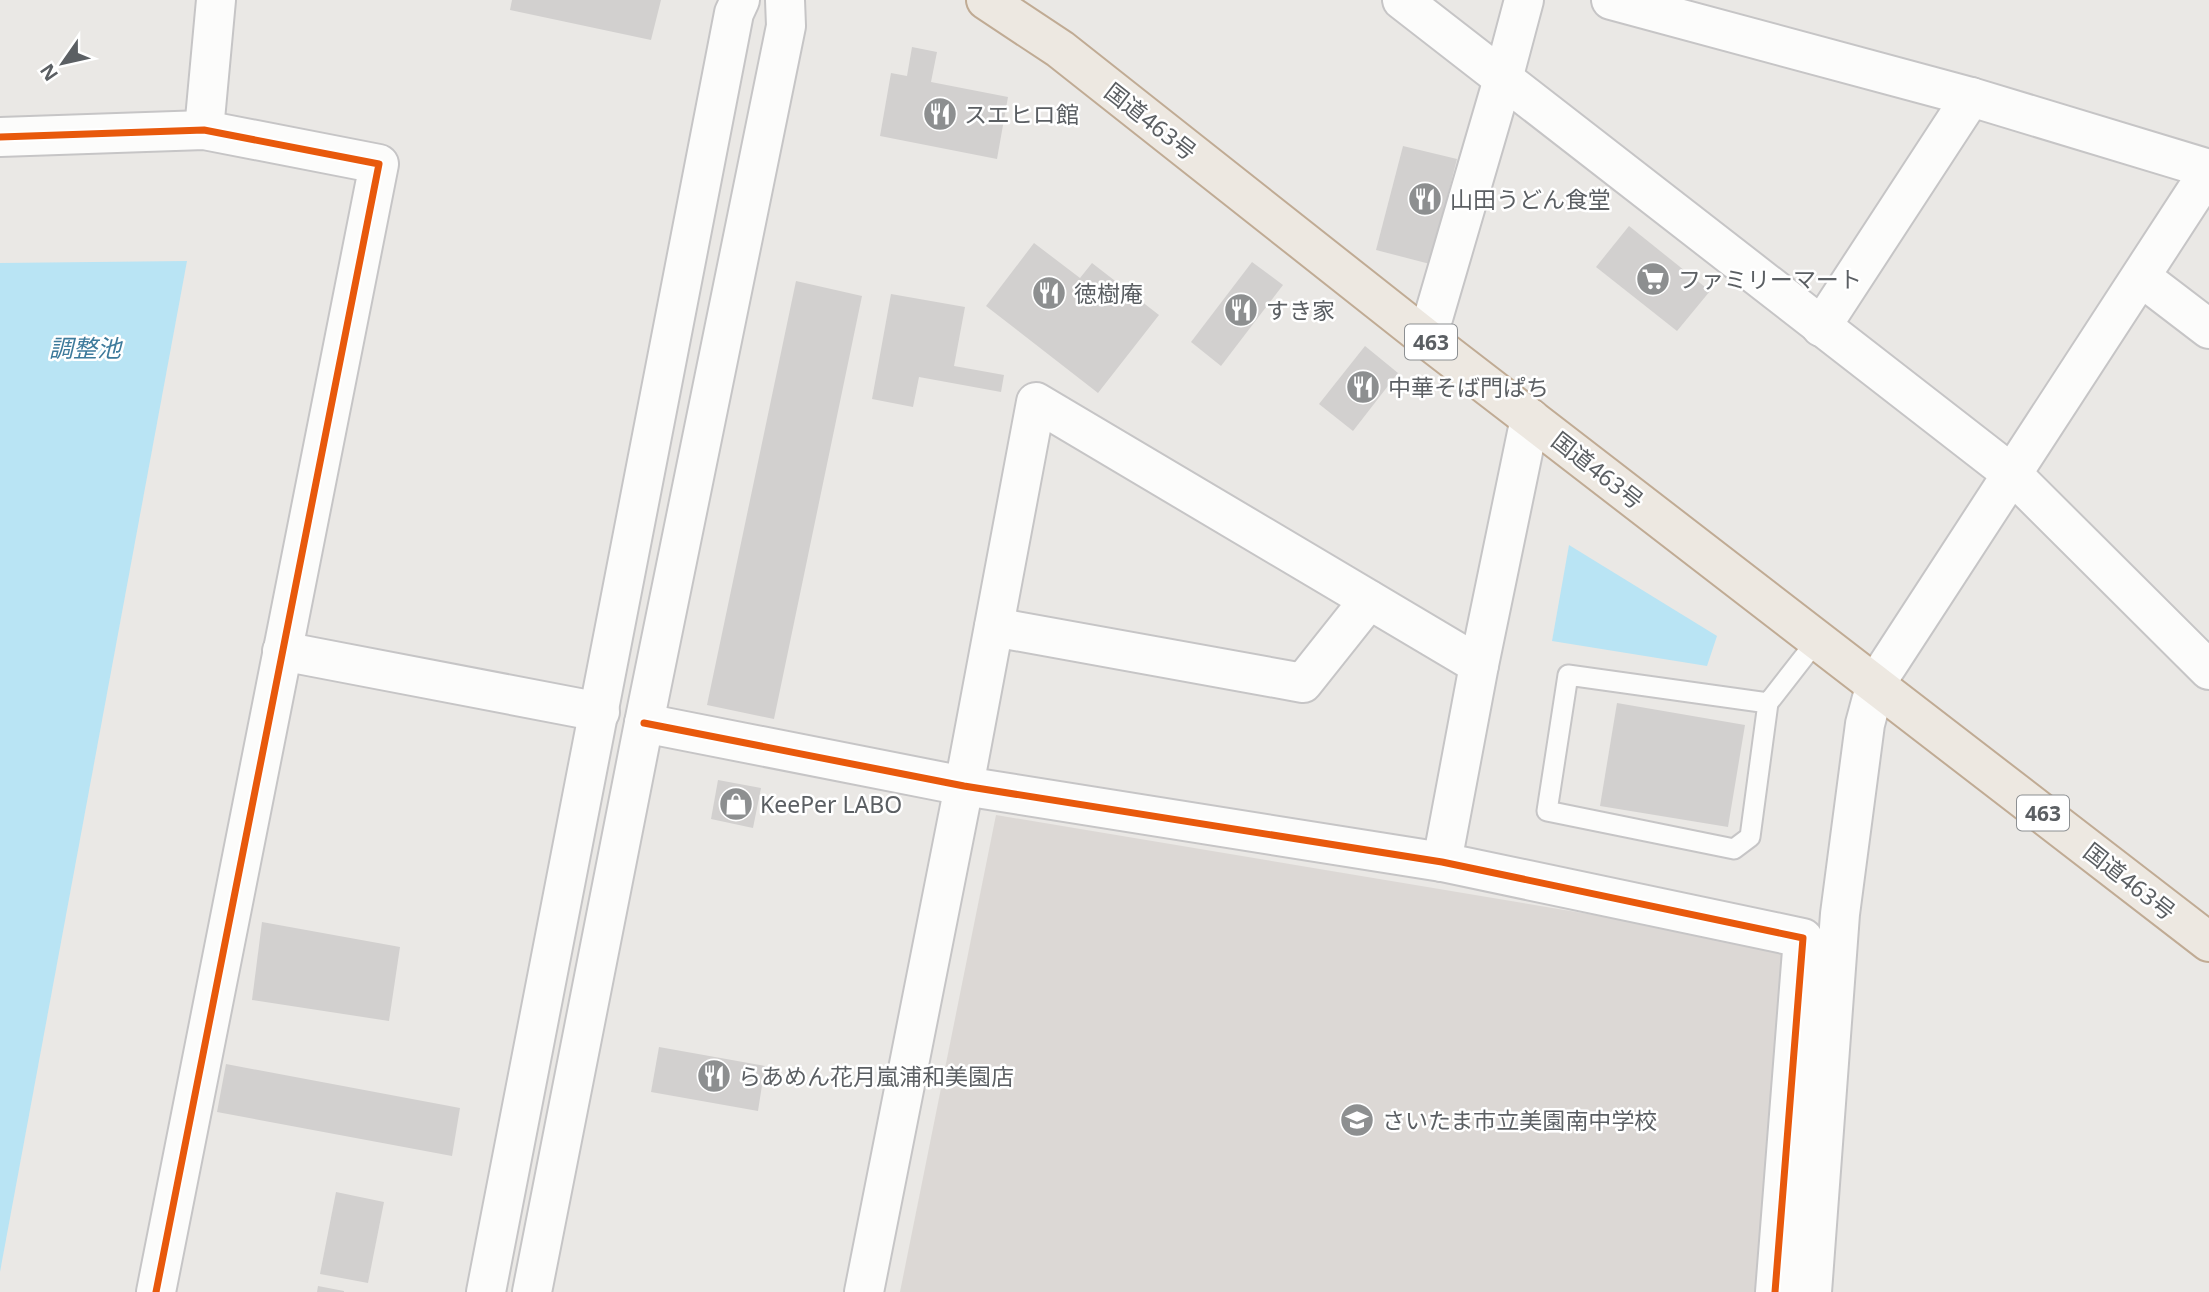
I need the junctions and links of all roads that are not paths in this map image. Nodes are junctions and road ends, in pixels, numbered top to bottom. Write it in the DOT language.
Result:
graph roads {
  1 [pos="216,0"];
  2 [pos="740,0"];
  3 [pos="785,0"];
  4 [pos="986,0"];
  5 [pos="1402,0"];
  6 [pos="1524,0"];
  7 [pos="1611,0"];
  8 [pos="1503,79"];
  9 [pos="1971,97"];
  10 [pos="204,130"];
  11 [pos="0,137"];
  12 [pos="2209,170"];
  13 [pos="2141,277"];
  14 [pos="1821,327"];
  15 [pos="2209,329"];
  16 [pos="1427,339"];
  17 [pos="1530,418"];
  18 [pos="2012,474"];
  19 [pos="1369,600"];
  20 [pos="994,627"];
  21 [pos="1818,639"];
  22 [pos="282,651"];
  23 [pos="1479,665"];
  24 [pos="2209,670"];
  25 [pos="1876,683"];
  26 [pos="1768,703"];
  27 [pos="600,712"];
  28 [pos="644,723"];
  29 [pos="964,786"];
  30 [pos="1441,862"];
  31 [pos="2209,942"];
  32 [pos="156,1292"];
  33 [pos="486,1292"];
  34 [pos="532,1292"];
  35 [pos="864,1292"];
  36 [pos="1775,1292"];
  37 [pos="1812,1292"];
  1 -- 10 [label="street"];
  2 -- 27 [label="street"];
  3 -- 28 [label="street"];
  4 -- 16 [label="highway, 国道463号 / 463"];
  5 -- 8 [label="street"];
  6 -- 8 [label="street"];
  7 -- 9 [label="street"];
  8 -- 14 [label="street"];
  8 -- 16 [label="street"];
  9 -- 12 [label="street"];
  9 -- 14 [label="street"];
  10 -- 11 [label="street"];
  10 -- 22 [label="street"];
  12 -- 13 [label="street"];
  13 -- 15 [label="street"];
  13 -- 18 [label="street"];
  14 -- 18 [label="street"];
  16 -- 17 [label="highway, 国道463号 / 463"];
  17 -- 21 [label="highway, 国道463号 / 463"];
  17 -- 23 [label="street"];
  18 -- 24 [label="street"];
  18 -- 25 [label="street"];
  19 -- 20 [label="street"];
  19 -- 20 [label="street"];
  19 -- 23 [label="street"];
  20 -- 29 [label="street"];
  21 -- 25 [label="highway, 国道463号 / 463"];
  21 -- 26 [label="lane"];
  22 -- 27 [label="street"];
  22 -- 32 [label="street"];
  23 -- 30 [label="street"];
  25 -- 31 [label="highway, 国道463号 / 463"];
  25 -- 37 [label="street"];
  26 -- 26 [label="lane"];
  27 -- 33 [label="street"];
  28 -- 29 [label="street"];
  28 -- 34 [label="street"];
  29 -- 30 [label="street"];
  29 -- 35 [label="street"];
  30 -- 36 [label="street"];
}
